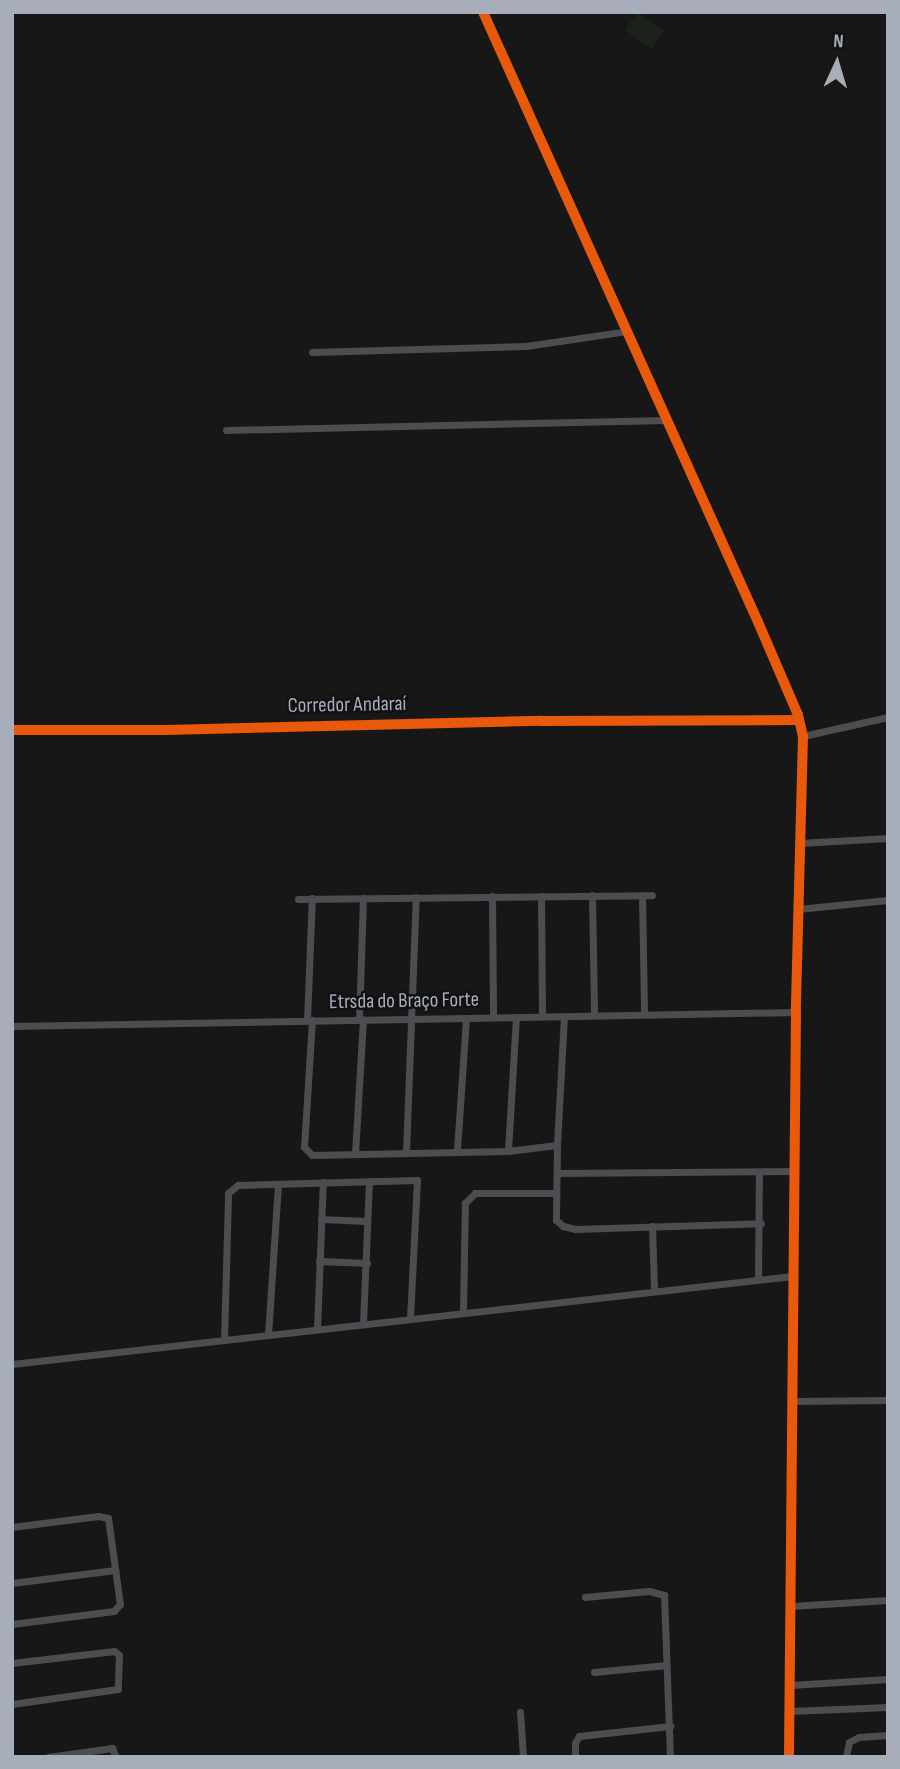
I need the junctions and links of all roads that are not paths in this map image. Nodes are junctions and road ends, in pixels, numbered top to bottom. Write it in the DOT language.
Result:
graph roads {
  1 [pos="483,12"];
  2 [pos="627,331"];
  3 [pos="312,352"];
  4 [pos="667,420"];
  5 [pos="226,430"];
  6 [pos="888,717"];
  7 [pos="799,720"];
  8 [pos="12,730"];
  9 [pos="803,736"];
  10 [pos="888,838"];
  11 [pos="800,843"];
  12 [pos="592,895"];
  13 [pos="642,895"];
  14 [pos="652,895"];
  15 [pos="492,896"];
  16 [pos="541,896"];
  17 [pos="416,897"];
  18 [pos="312,898"];
  19 [pos="363,898"];
  20 [pos="298,899"];
  21 [pos="888,900"];
  22 [pos="798,909"];
  23 [pos="796,1012"];
  24 [pos="644,1014"];
  25 [pos="594,1015"];
  26 [pos="542,1016"];
  27 [pos="564,1016"];
  28 [pos="466,1017"];
  29 [pos="493,1017"];
  30 [pos="516,1017"];
  31 [pos="411,1019"];
  32 [pos="309,1020"];
  33 [pos="361,1020"];
  34 [pos="12,1026"];
  35 [pos="557,1145"];
  36 [pos="457,1150"];
  37 [pos="508,1151"];
  38 [pos="406,1152"];
  39 [pos="355,1154"];
  40 [pos="794,1171"];
  41 [pos="557,1173"];
  42 [pos="759,1173"];
  43 [pos="369,1181"];
  44 [pos="323,1182"];
  45 [pos="278,1184"];
  46 [pos="556,1193"];
  47 [pos="321,1219"];
  48 [pos="367,1221"];
  49 [pos="761,1223"];
  50 [pos="652,1226"];
  51 [pos="319,1261"];
  52 [pos="367,1263"];
  53 [pos="793,1276"];
  54 [pos="758,1279"];
  55 [pos="654,1291"];
  56 [pos="463,1313"];
  57 [pos="411,1319"];
  58 [pos="363,1324"];
  59 [pos="317,1329"];
  60 [pos="268,1335"];
  61 [pos="224,1340"];
  62 [pos="12,1364"];
  63 [pos="888,1400"];
  64 [pos="792,1401"];
  65 [pos="12,1527"];
  66 [pos="115,1570"];
  67 [pos="12,1583"];
  68 [pos="585,1597"];
  69 [pos="888,1600"];
  70 [pos="791,1606"];
  71 [pos="12,1624"];
  72 [pos="12,1663"];
  73 [pos="667,1665"];
  74 [pos="594,1672"];
  75 [pos="888,1679"];
  76 [pos="790,1685"];
  77 [pos="12,1704"];
  78 [pos="888,1707"];
  79 [pos="790,1711"];
  80 [pos="520,1712"];
  81 [pos="670,1726"];
  82 [pos="888,1735"];
  83 [pos="48,1757"];
  84 [pos="116,1757"];
  85 [pos="523,1757"];
  86 [pos="575,1757"];
  87 [pos="670,1757"];
  88 [pos="789,1757"];
  89 [pos="846,1757"];
  1 -- 2 [label="street"];
  2 -- 3 [label="street"];
  2 -- 4 [label="street"];
  4 -- 5 [label="street"];
  4 -- 7 [label="street"];
  6 -- 9 [label="street"];
  7 -- 8 [label="street, Corredor Andaraí"];
  7 -- 9 [label="street"];
  9 -- 11 [label="street"];
  10 -- 11 [label="street"];
  11 -- 22 [label="street"];
  12 -- 13 [label="street"];
  12 -- 16 [label="street"];
  12 -- 25 [label="street"];
  13 -- 14 [label="street"];
  13 -- 24 [label="street"];
  15 -- 16 [label="street"];
  15 -- 17 [label="street"];
  15 -- 29 [label="street"];
  16 -- 26 [label="street"];
  17 -- 19 [label="street"];
  17 -- 31 [label="street"];
  18 -- 19 [label="street"];
  18 -- 20 [label="street"];
  18 -- 32 [label="street"];
  19 -- 33 [label="street"];
  21 -- 22 [label="street"];
  22 -- 23 [label="street"];
  23 -- 24 [label="street, Etrsda do Braço Forte"];
  23 -- 40 [label="street"];
  24 -- 25 [label="street, Etrsda do Braço Forte"];
  25 -- 27 [label="street, Etrsda do Braço Forte"];
  26 -- 27 [label="street, Etrsda do Braço Forte"];
  26 -- 30 [label="street, Etrsda do Braço Forte"];
  27 -- 35 [label="street"];
  28 -- 29 [label="street, Etrsda do Braço Forte"];
  28 -- 31 [label="street, Etrsda do Braço Forte"];
  28 -- 36 [label="street"];
  29 -- 30 [label="street, Etrsda do Braço Forte"];
  30 -- 37 [label="street"];
  31 -- 33 [label="street, Etrsda do Braço Forte"];
  31 -- 38 [label="street"];
  32 -- 33 [label="street, Etrsda do Braço Forte"];
  32 -- 34 [label="street, Etrsda do Braço Forte"];
  32 -- 39 [label="street"];
  33 -- 39 [label="street"];
  35 -- 37 [label="street"];
  35 -- 41 [label="street"];
  36 -- 37 [label="street"];
  36 -- 38 [label="street"];
  38 -- 39 [label="street"];
  40 -- 42 [label="street"];
  40 -- 53 [label="street"];
  41 -- 42 [label="street"];
  41 -- 46 [label="street"];
  42 -- 49 [label="street"];
  43 -- 44 [label="street"];
  43 -- 48 [label="street"];
  43 -- 57 [label="street"];
  44 -- 45 [label="street"];
  44 -- 47 [label="street"];
  45 -- 60 [label="street"];
  45 -- 61 [label="street"];
  46 -- 50 [label="street"];
  46 -- 56 [label="street"];
  47 -- 48 [label="street"];
  47 -- 51 [label="street"];
  48 -- 52 [label="street"];
  49 -- 50 [label="street"];
  49 -- 54 [label="street"];
  50 -- 55 [label="street"];
  51 -- 52 [label="street"];
  51 -- 59 [label="street"];
  52 -- 58 [label="street"];
  53 -- 54 [label="street"];
  53 -- 64 [label="street"];
  54 -- 55 [label="street"];
  55 -- 56 [label="street"];
  56 -- 57 [label="street"];
  57 -- 58 [label="street"];
  58 -- 59 [label="street"];
  59 -- 60 [label="street"];
  60 -- 61 [label="street"];
  61 -- 62 [label="street"];
  63 -- 64 [label="street"];
  64 -- 70 [label="street"];
  65 -- 66 [label="street"];
  66 -- 67 [label="street"];
  66 -- 71 [label="street"];
  68 -- 73 [label="street"];
  69 -- 70 [label="street"];
  70 -- 76 [label="street"];
  72 -- 77 [label="street"];
  73 -- 74 [label="street"];
  73 -- 81 [label="street"];
  75 -- 76 [label="street"];
  76 -- 79 [label="street"];
  78 -- 79 [label="street"];
  79 -- 88 [label="street"];
  80 -- 85 [label="street"];
  81 -- 86 [label="street"];
  81 -- 87 [label="street"];
  82 -- 89 [label="street"];
  83 -- 84 [label="street"];
}
